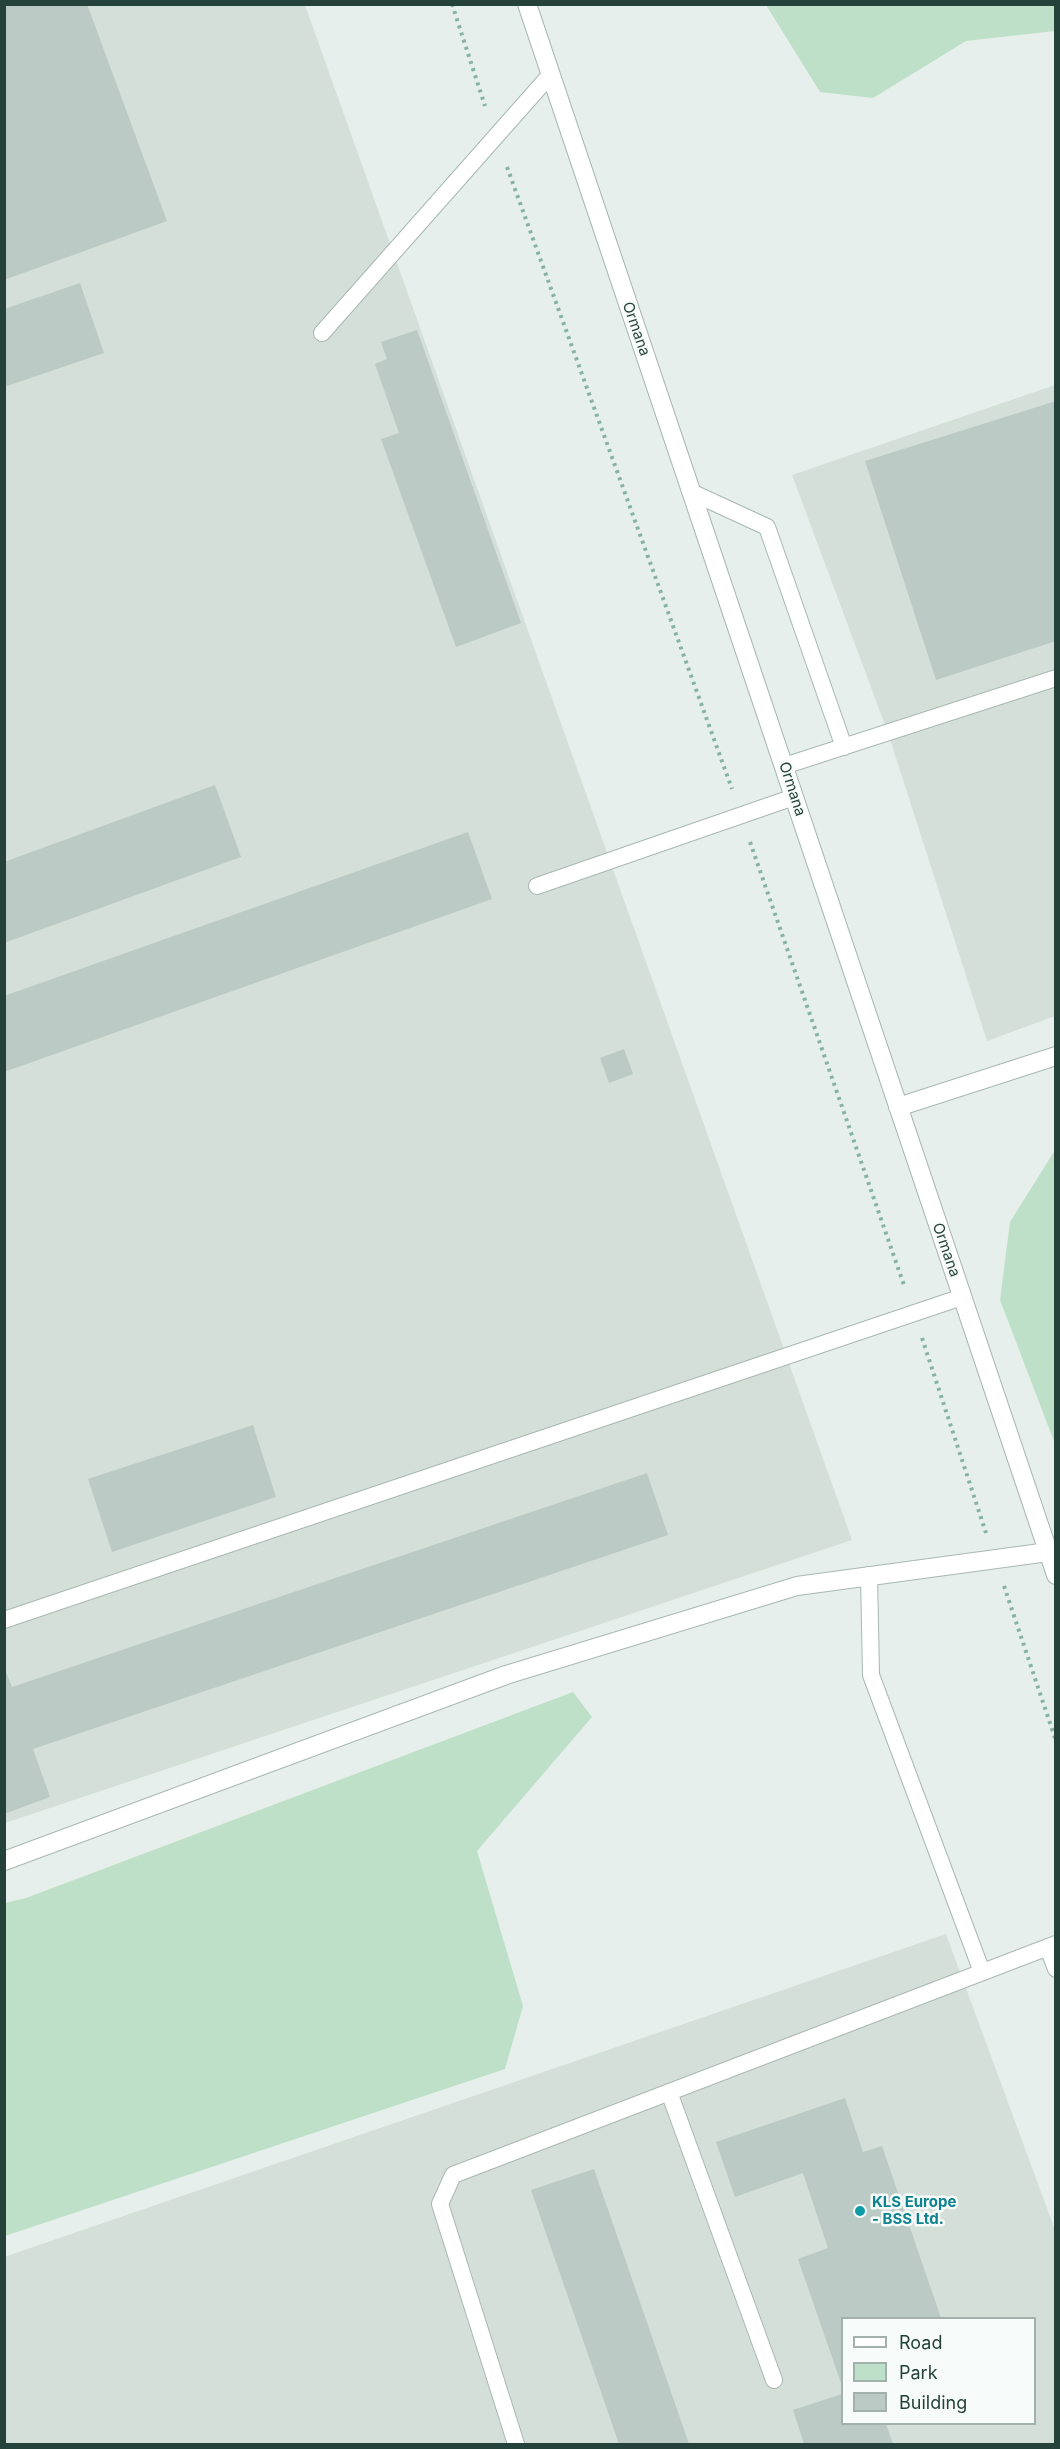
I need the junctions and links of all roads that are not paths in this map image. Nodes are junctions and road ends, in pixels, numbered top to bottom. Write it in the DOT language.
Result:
graph roads {
  1 [pos="527,4"];
  2 [pos="551,74"];
  3 [pos="322,333"];
  4 [pos="691,492"];
  5 [pos="1056,678"];
  6 [pos="844,747"];
  7 [pos="784,766"];
  8 [pos="794,797"];
  9 [pos="537,886"];
  10 [pos="1056,1056"];
  11 [pos="898,1107"];
  12 [pos="962,1297"];
  13 [pos="1048,1552"];
  14 [pos="869,1575"];
  15 [pos="1056,1575"];
  16 [pos="4,1620"];
  17 [pos="4,1861"];
  18 [pos="1052,1946"];
  19 [pos="1056,1969"];
  20 [pos="981,1972"];
  21 [pos="669,2092"];
  22 [pos="774,2380"];
  23 [pos="516,2445"];
  1 -- 2 [label="street, Ormana"];
  2 -- 3 [label="lane"];
  2 -- 4 [label="street, Ormana"];
  4 -- 6 [label="lane"];
  4 -- 7 [label="street, Ormana"];
  5 -- 6 [label="lane"];
  6 -- 7 [label="lane"];
  7 -- 8 [label="street, Ormana"];
  8 -- 9 [label="lane"];
  8 -- 11 [label="street, Ormana"];
  10 -- 11 [label="street"];
  11 -- 12 [label="street, Ormana"];
  12 -- 13 [label="street, Ormana"];
  12 -- 16 [label="lane"];
  13 -- 14 [label="street"];
  13 -- 15 [label="street, Ormana"];
  14 -- 17 [label="street"];
  14 -- 20 [label="lane"];
  18 -- 19 [label="lane"];
  18 -- 20 [label="lane"];
  20 -- 21 [label="lane"];
  21 -- 22 [label="lane"];
  21 -- 23 [label="lane"];
}
